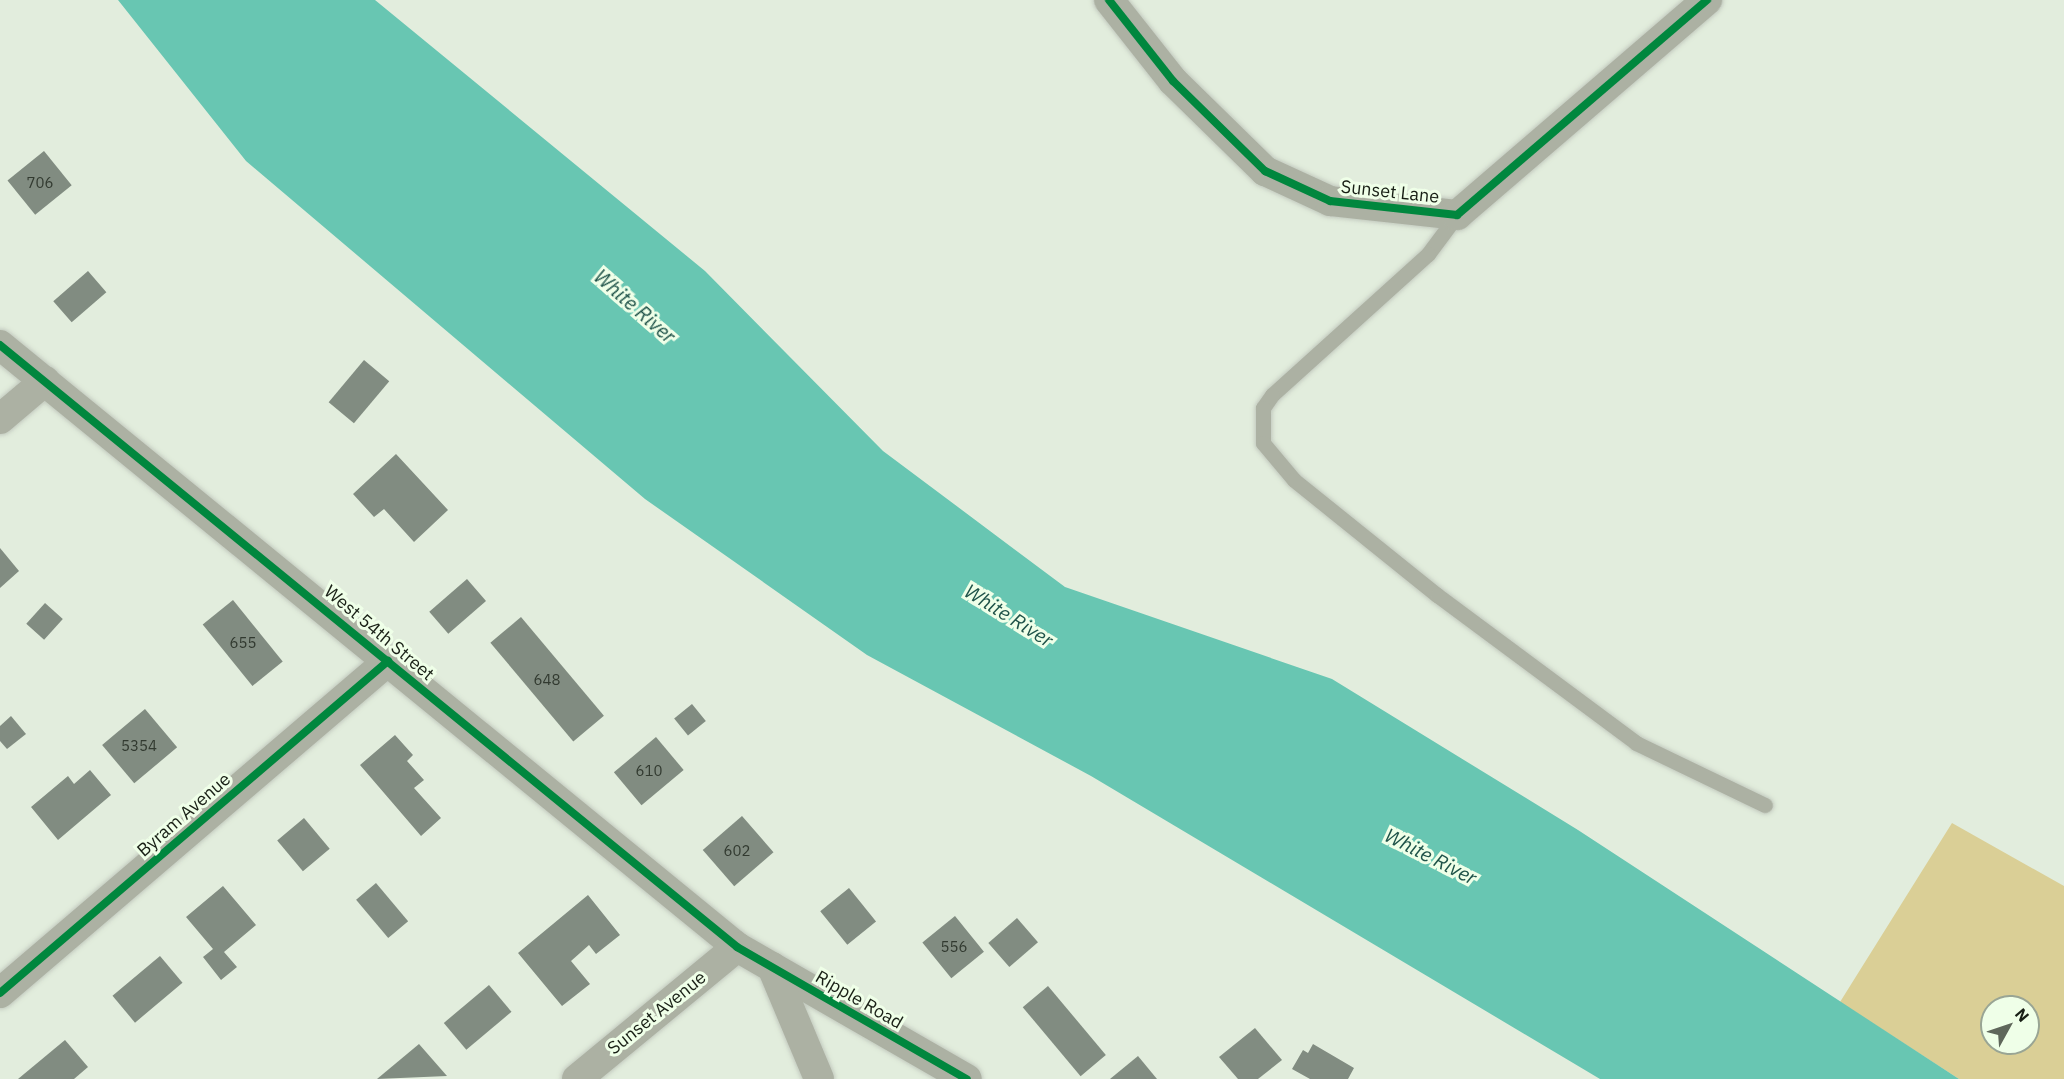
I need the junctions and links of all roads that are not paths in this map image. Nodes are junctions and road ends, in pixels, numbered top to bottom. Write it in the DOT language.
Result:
graph roads {
  1 [pos="1109,0"];
  2 [pos="1707,0"];
  3 [pos="1457,215"];
  4 [pos="0,345"];
  5 [pos="45,381"];
  6 [pos="0,419"];
  7 [pos="388,661"];
  8 [pos="1765,805"];
  9 [pos="737,947"];
  10 [pos="772,967"];
  11 [pos="0,993"];
  12 [pos="577,1079"];
  13 [pos="819,1079"];
  14 [pos="967,1079"];
  1 -- 3 [label="street, Sunset Lane"];
  2 -- 3 [label="street, Sunset Lane"];
  3 -- 8 [label="lane"];
  4 -- 5 [label="street, West 54th Street"];
  5 -- 6 [label="street"];
  5 -- 7 [label="street, West 54th Street"];
  7 -- 9 [label="street, West 54th Street"];
  7 -- 11 [label="street, Byram Avenue"];
  9 -- 10 [label="street, Ripple Road"];
  9 -- 12 [label="street, Sunset Avenue"];
  10 -- 13 [label="street"];
  10 -- 14 [label="street, Ripple Road"];
}
